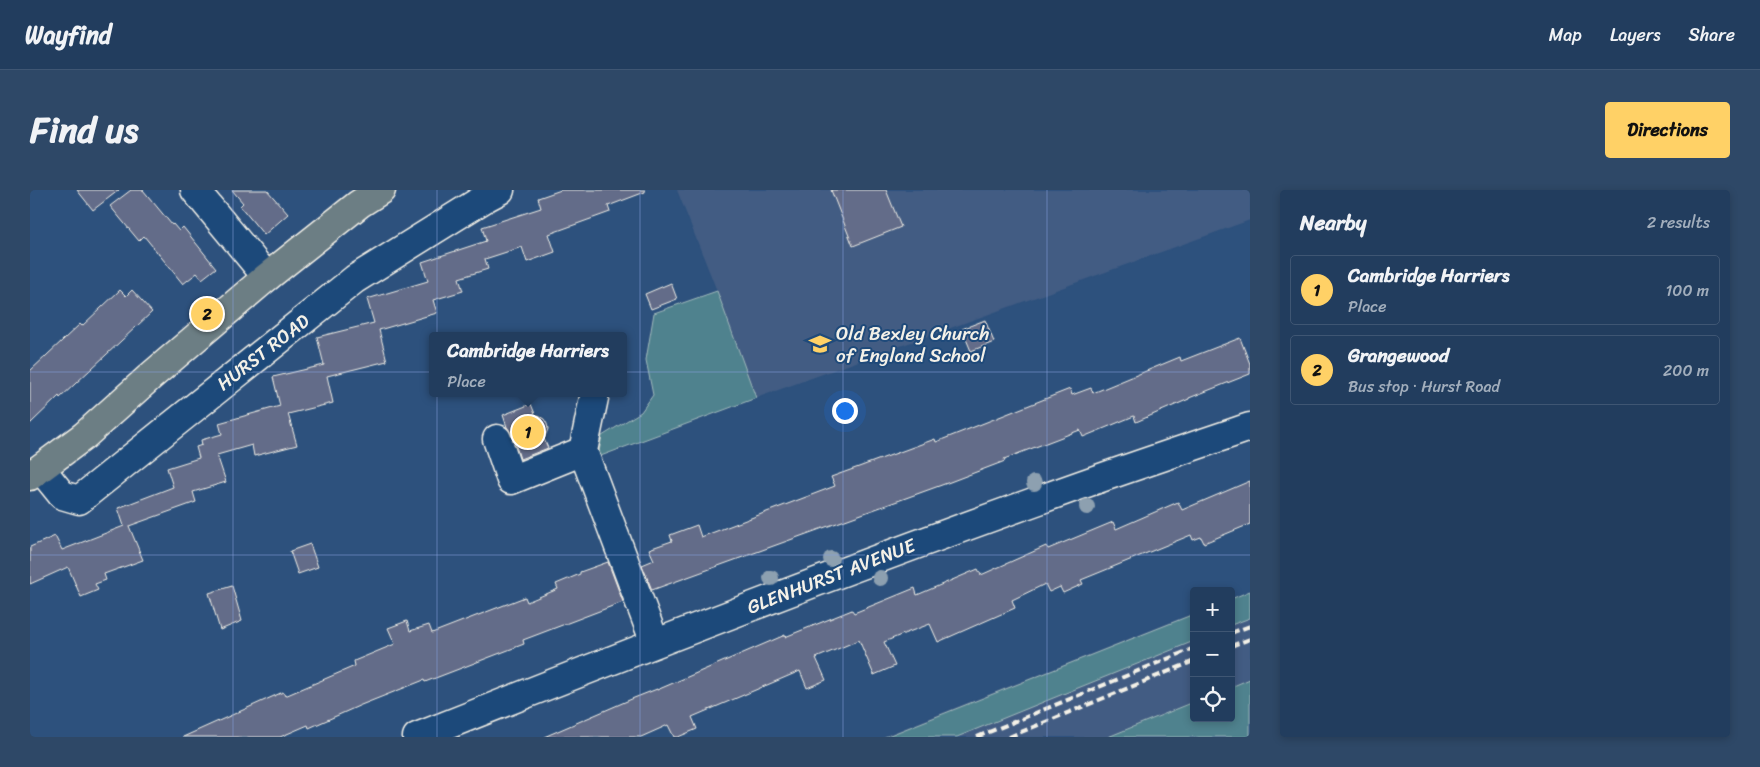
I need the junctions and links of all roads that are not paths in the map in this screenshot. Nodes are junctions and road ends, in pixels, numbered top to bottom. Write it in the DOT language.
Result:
graph roads {
  1 [pos="196,190"];
  2 [pos="382,190"];
  3 [pos="500,190"];
  4 [pos="267,277"];
  5 [pos="594,397"];
  6 [pos="1250,427"];
  7 [pos="497,439"];
  8 [pos="583,451"];
  9 [pos="36,472"];
  10 [pos="655,643"];
  11 [pos="417,737"];
  1 -- 4 [label="street"];
  2 -- 4 [label="main road, HURST ROAD"];
  3 -- 9 [label="street, HURST ROAD"];
  4 -- 9 [label="main road, HURST ROAD"];
  5 -- 8 [label="street"];
  6 -- 10 [label="street, GLENHURST AVENUE"];
  7 -- 8 [label="street"];
  8 -- 10 [label="street"];
  10 -- 11 [label="street, GLENHURST AVENUE"];
}
